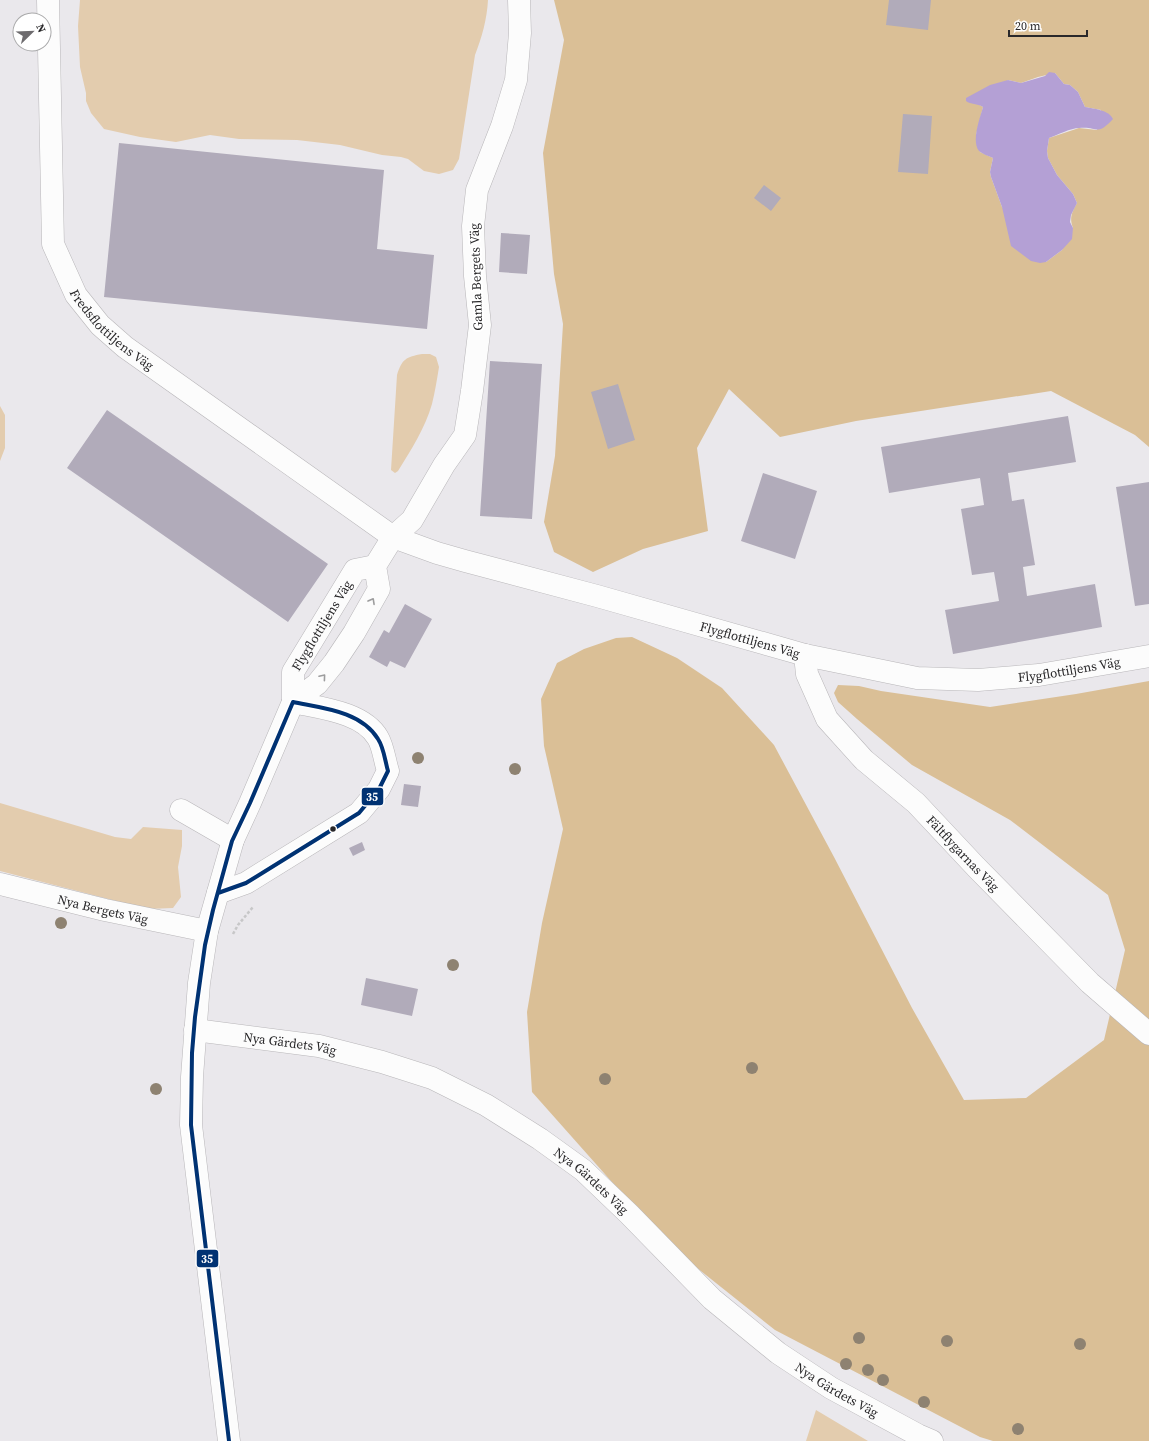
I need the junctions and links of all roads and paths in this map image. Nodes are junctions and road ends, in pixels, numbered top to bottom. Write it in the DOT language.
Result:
graph roads {
  1 [pos="48,0"];
  2 [pos="519,0"];
  3 [pos="393,537"];
  4 [pos="375,566"];
  5 [pos="805,655"];
  6 [pos="1149,656"];
  7 [pos="293,702"];
  8 [pos="181,810"];
  9 [pos="232,840"];
  10 [pos="0,884"];
  11 [pos="218,893"];
  12 [pos="207,931"];
  13 [pos="195,1030"];
  14 [pos="1149,1034"];
  15 [pos="229,1441"];
  16 [pos="932,1441"];
  1 -- 3 [label="street, Fredsflottiljens Väg"];
  2 -- 3 [label="street, Gamla Bergets Väg"];
  3 -- 4 [label="street"];
  3 -- 5 [label="street, Flygflottiljens Väg"];
  7 -- 4 [label="street, Flygflottiljens Väg, one-way"];
  4 -- 7 [label="street, Flygflottiljens Väg"];
  5 -- 6 [label="street, Flygflottiljens Väg"];
  5 -- 14 [label="street, Fältflygarnas Väg"];
  7 -- 9 [label="street, Flygflottiljens Väg"];
  7 -- 11 [label="street"];
  8 -- 9 [label="street"];
  9 -- 11 [label="street, Flygflottiljens Väg"];
  10 -- 12 [label="street, Nya Bergets Väg"];
  11 -- 12 [label="street, Flygflottiljens Väg"];
  12 -- 13 [label="street, Flygflottiljens Väg"];
  13 -- 15 [label="street, Flygflottiljens Väg"];
  13 -- 16 [label="street, Nya Gärdets Väg"];
}
